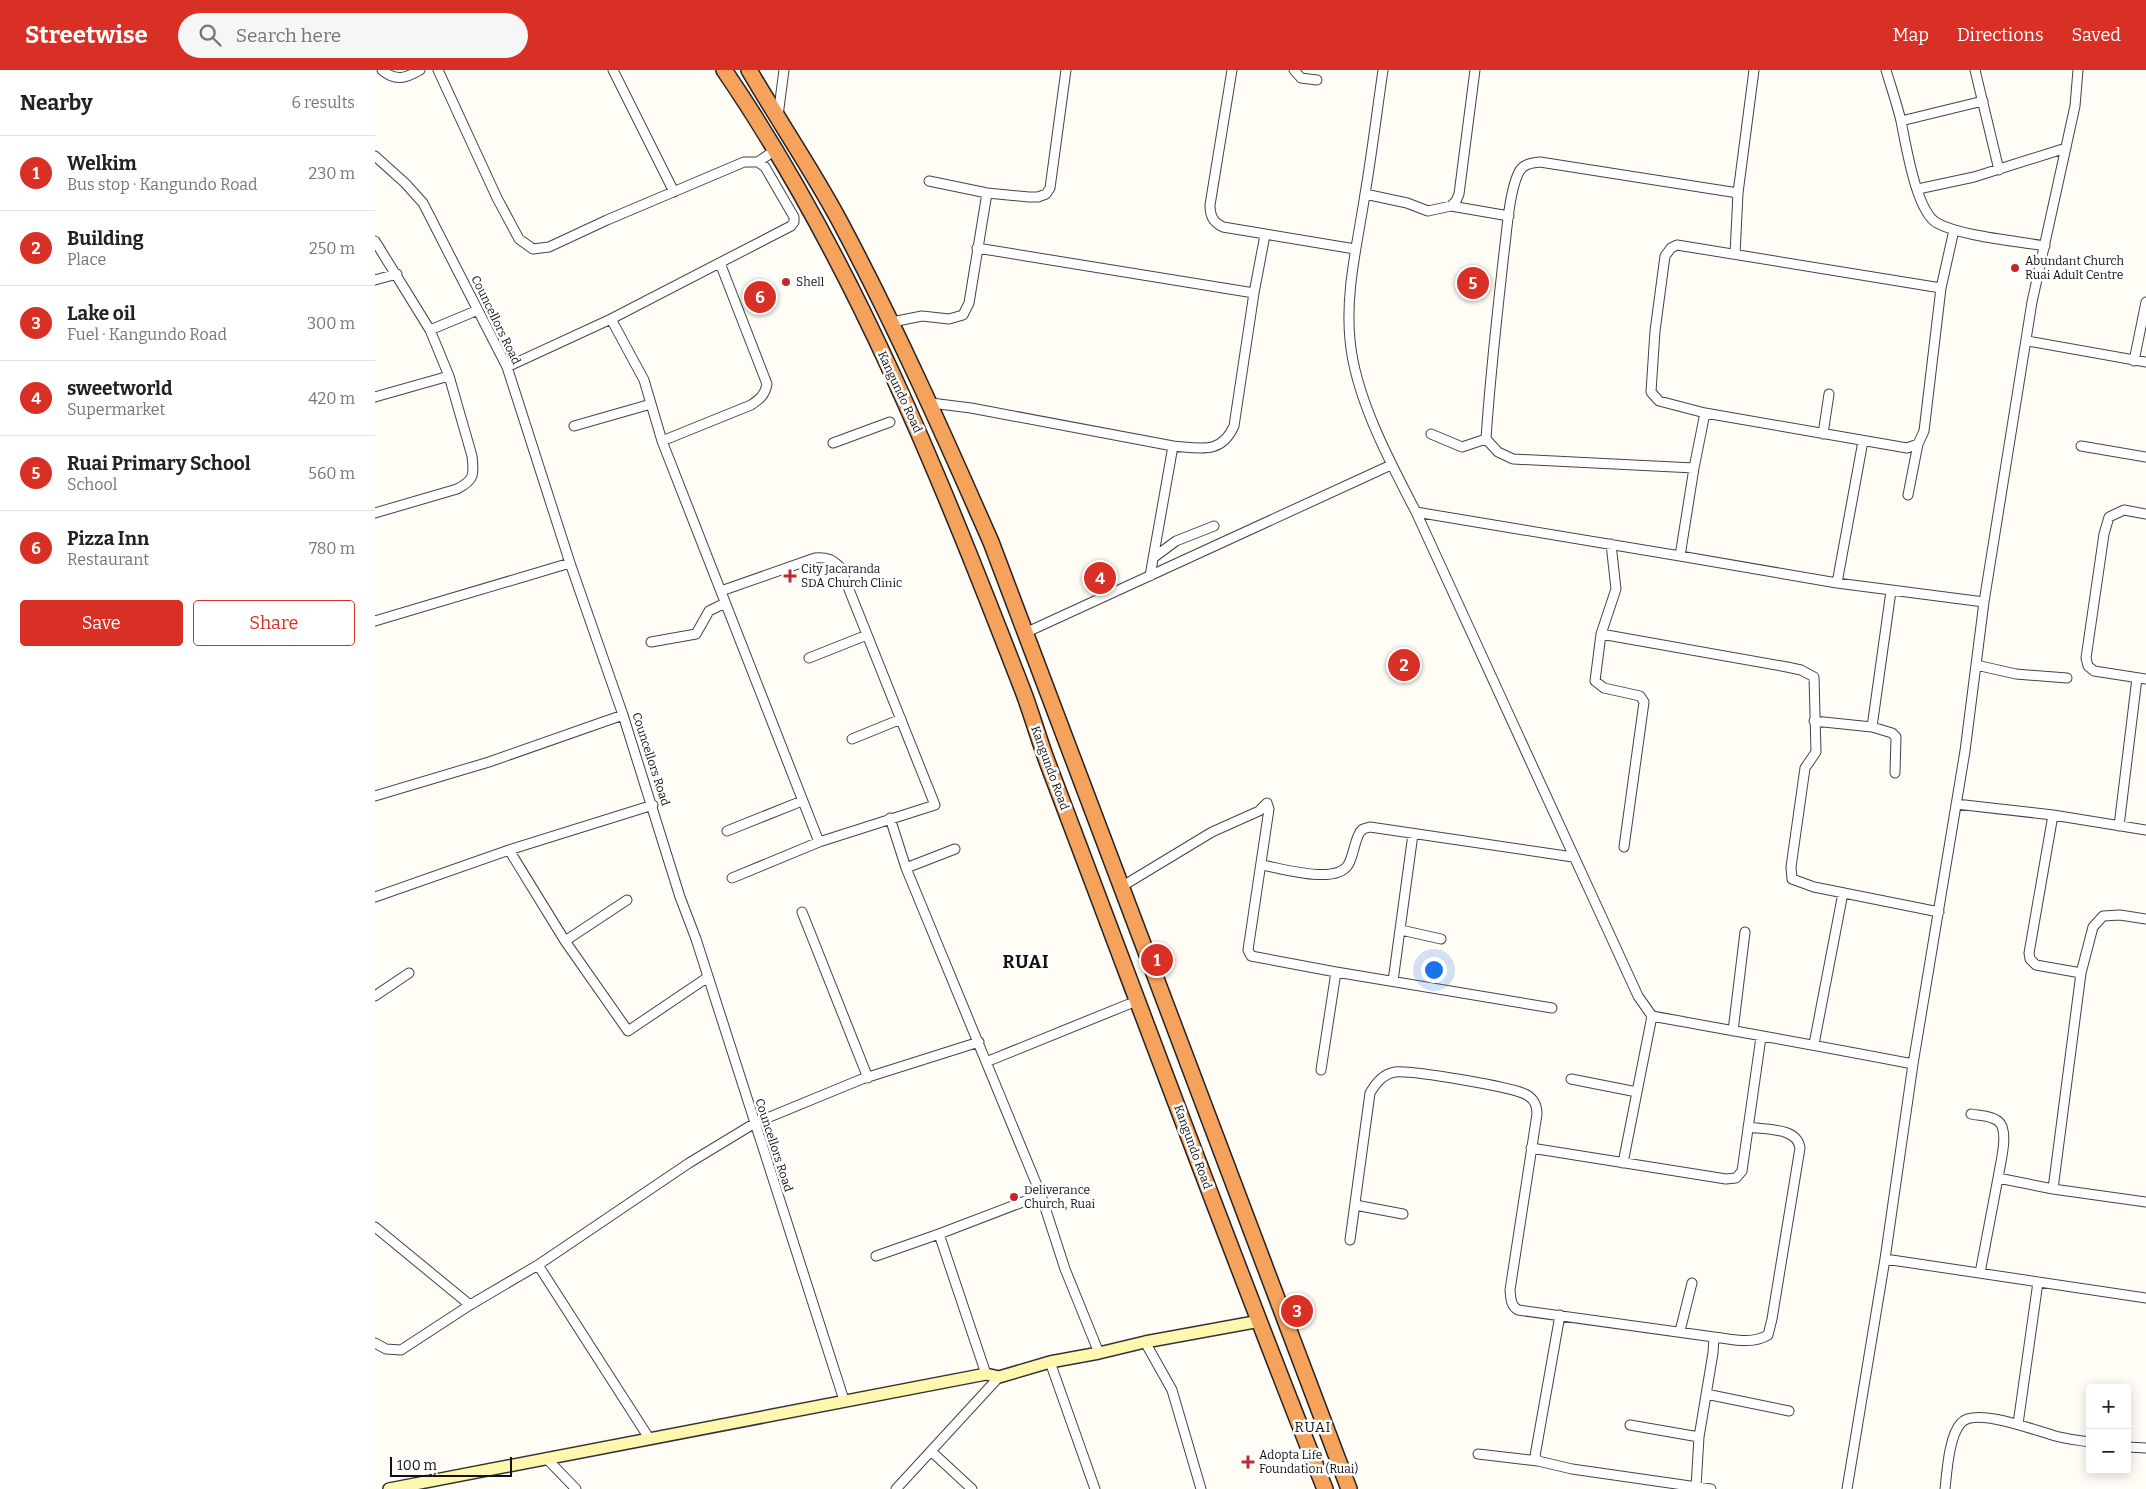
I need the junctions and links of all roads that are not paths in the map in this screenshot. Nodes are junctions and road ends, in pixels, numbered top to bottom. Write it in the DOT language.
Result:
graph roads {
  1 [pos="383,70"];
  2 [pos="420,70"];
  3 [pos="439,70"];
  4 [pos="613,70"];
  5 [pos="724,70"];
  6 [pos="784,70"];
  7 [pos="1066,70"];
  8 [pos="1231,70"];
  9 [pos="1294,70"];
  10 [pos="1383,70"];
  11 [pos="1475,70"];
  12 [pos="1753,70"];
  13 [pos="1886,70"];
  14 [pos="1975,70"];
  15 [pos="2078,70"];
  16 [pos="752,74"];
  17 [pos="1317,80"];
  18 [pos="739,92"];
  19 [pos="1983,101"];
  20 [pos="778,116"];
  21 [pos="1901,122"];
  22 [pos="2066,148"];
  23 [pos="775,150"];
  24 [pos="375,156"];
  25 [pos="757,162"];
  26 [pos="1999,170"];
  27 [pos="813,174"];
  28 [pos="929,181"];
  29 [pos="795,183"];
  30 [pos="1918,190"];
  31 [pos="674,192"];
  32 [pos="987,193"];
  33 [pos="1738,193"];
  34 [pos="1365,194"];
  35 [pos="1451,206"];
  36 [pos="1509,216"];
  37 [pos="838,219"];
  38 [pos="822,228"];
  39 [pos="1954,230"];
  40 [pos="1265,235"];
  41 [pos="375,241"];
  42 [pos="2045,246"];
  43 [pos="977,248"];
  44 [pos="1355,249"];
  45 [pos="1735,254"];
  46 [pos="720,263"];
  47 [pos="397,274"];
  48 [pos="375,280"];
  49 [pos="1941,288"];
  50 [pos="1254,293"];
  51 [pos="2146,302"];
  52 [pos="478,310"];
  53 [pos="611,319"];
  54 [pos="892,322"];
  55 [pos="429,330"];
  56 [pos="2027,341"];
  57 [pos="2134,361"];
  58 [pos="2146,362"];
  59 [pos="507,367"];
  60 [pos="449,376"];
  61 [pos="1829,394"];
  62 [pos="375,397"];
  63 [pos="651,404"];
  64 [pos="931,404"];
  65 [pos="1705,413"];
  66 [pos="890,422"];
  67 [pos="574,426"];
  68 [pos="1431,434"];
  69 [pos="1823,434"];
  70 [pos="1486,439"];
  71 [pos="662,441"];
  72 [pos="1863,441"];
  73 [pos="833,443"];
  74 [pos="1918,444"];
  75 [pos="1173,446"];
  76 [pos="2081,446"];
  77 [pos="2146,457"];
  78 [pos="1391,465"];
  79 [pos="1694,468"];
  80 [pos="1908,495"];
  81 [pos="1416,512"];
  82 [pos="375,513"];
  83 [pos="2146,514"];
  84 [pos="1214,526"];
  85 [pos="1611,544"];
  86 [pos="1680,556"];
  87 [pos="1153,558"];
  88 [pos="570,563"];
  89 [pos="1150,576"];
  90 [pos="1837,583"];
  91 [pos="1891,590"];
  92 [pos="721,591"];
  93 [pos="1984,602"];
  94 [pos="725,603"];
  95 [pos="375,621"];
  96 [pos="1025,633"];
  97 [pos="1601,634"];
  98 [pos="867,635"];
  99 [pos="651,642"];
  100 [pos="809,658"];
  101 [pos="1977,665"];
  102 [pos="2067,678"];
  103 [pos="2142,678"];
  104 [pos="623,715"];
  105 [pos="901,719"];
  106 [pos="1814,721"];
  107 [pos="1872,727"];
  108 [pos="852,739"];
  109 [pos="1895,773"];
  110 [pos="375,796"];
  111 [pos="802,801"];
  112 [pos="1956,804"];
  113 [pos="653,805"];
  114 [pos="2053,815"];
  115 [pos="890,818"];
  116 [pos="2119,826"];
  117 [pos="2146,830"];
  118 [pos="727,831"];
  119 [pos="1413,834"];
  120 [pos="819,842"];
  121 [pos="1624,847"];
  122 [pos="955,849"];
  123 [pos="509,850"];
  124 [pos="1573,857"];
  125 [pos="1262,865"];
  126 [pos="905,868"];
  127 [pos="732,878"];
  128 [pos="1121,888"];
  129 [pos="1843,893"];
  130 [pos="375,897"];
  131 [pos="627,900"];
  132 [pos="801,912"];
  133 [pos="1939,912"];
  134 [pos="2146,919"];
  135 [pos="1401,930"];
  136 [pos="1745,932"];
  137 [pos="1441,939"];
  138 [pos="565,941"];
  139 [pos="1336,972"];
  140 [pos="409,973"];
  141 [pos="2081,973"];
  142 [pos="708,977"];
  143 [pos="1393,981"];
  144 [pos="375,996"];
  145 [pos="1129,1004"];
  146 [pos="1551,1008"];
  147 [pos="1652,1016"];
  148 [pos="1733,1031"];
  149 [pos="1761,1037"];
  150 [pos="979,1042"];
  151 [pos="1814,1044"];
  152 [pos="987,1062"];
  153 [pos="1913,1064"];
  154 [pos="1321,1070"];
  155 [pos="869,1078"];
  156 [pos="1571,1079"];
  157 [pos="1637,1092"];
  158 [pos="1971,1114"];
  159 [pos="755,1124"];
  160 [pos="1748,1128"];
  161 [pos="1531,1148"];
  162 [pos="1623,1163"];
  163 [pos="1998,1178"];
  164 [pos="2053,1189"];
  165 [pos="1041,1195"];
  166 [pos="2146,1202"];
  167 [pos="1355,1205"];
  168 [pos="1403,1214"];
  169 [pos="375,1227"];
  170 [pos="939,1234"];
  171 [pos="1350,1240"];
  172 [pos="876,1256"];
  173 [pos="1885,1259"];
  174 [pos="538,1265"];
  175 [pos="1980,1273"];
  176 [pos="2038,1282"];
  177 [pos="1692,1283"];
  178 [pos="2146,1298"];
  179 [pos="470,1305"];
  180 [pos="1560,1315"];
  181 [pos="1260,1321"];
  182 [pos="1680,1331"];
  183 [pos="1714,1337"];
  184 [pos="1145,1342"];
  185 [pos="375,1343"];
  186 [pos="1099,1353"];
  187 [pos="1050,1362"];
  188 [pos="986,1374"];
  189 [pos="999,1377"];
  190 [pos="1706,1394"];
  191 [pos="844,1400"];
  192 [pos="1789,1411"];
  193 [pos="2018,1424"];
  194 [pos="1631,1425"];
  195 [pos="1699,1437"];
  196 [pos="649,1438"];
  197 [pos="2086,1441"];
  198 [pos="2131,1447"];
  199 [pos="2146,1448"];
  200 [pos="931,1451"];
  201 [pos="1478,1454"];
  202 [pos="547,1458"];
  203 [pos="1538,1461"];
  204 [pos="1696,1487"];
  205 [pos="389,1489"];
  206 [pos="576,1489"];
  207 [pos="896,1489"];
  208 [pos="971,1489"];
  209 [pos="1095,1489"];
  210 [pos="1201,1489"];
  211 [pos="1325,1489"];
  212 [pos="1349,1489"];
  213 [pos="1711,1489"];
  214 [pos="1847,1489"];
  215 [pos="1945,1489"];
  1 -- 2 [label="street"];
  3 -- 31 [label="street"];
  4 -- 31 [label="street"];
  5 -- 18 [label="highway, Kangundo Road"];
  6 -- 20 [label="street"];
  7 -- 32 [label="street"];
  8 -- 40 [label="street"];
  9 -- 17 [label="street"];
  10 -- 34 [label="street"];
  11 -- 35 [label="street"];
  12 -- 33 [label="street"];
  13 -- 21 [label="street"];
  14 -- 19 [label="street"];
  15 -- 22 [label="street"];
  16 -- 18 [label="highway"];
  16 -- 20 [label="highway, Kangundo Road"];
  18 -- 23 [label="highway, Kangundo Road"];
  19 -- 21 [label="street"];
  19 -- 26 [label="street"];
  20 -- 27 [label="highway, Kangundo Road"];
  21 -- 30 [label="street"];
  22 -- 26 [label="street"];
  22 -- 42 [label="street"];
  23 -- 25 [label="street"];
  23 -- 29 [label="highway, Kangundo Road"];
  24 -- 52 [label="street, Councellors Road"];
  25 -- 31 [label="street"];
  25 -- 46 [label="street"];
  26 -- 30 [label="street"];
  27 -- 29 [label="highway"];
  27 -- 37 [label="highway, Kangundo Road"];
  28 -- 32 [label="street"];
  29 -- 38 [label="highway, Kangundo Road"];
  30 -- 39 [label="street"];
  32 -- 43 [label="street"];
  33 -- 36 [label="street"];
  33 -- 45 [label="street"];
  34 -- 35 [label="street"];
  34 -- 44 [label="street"];
  35 -- 36 [label="street"];
  36 -- 70 [label="street"];
  37 -- 38 [label="highway"];
  37 -- 54 [label="highway, Kangundo Road"];
  38 -- 181 [label="highway, Kangundo Road"];
  39 -- 42 [label="street"];
  39 -- 49 [label="street"];
  40 -- 44 [label="street"];
  40 -- 50 [label="street"];
  41 -- 47 [label="street"];
  42 -- 56 [label="street"];
  43 -- 50 [label="street"];
  43 -- 54 [label="street"];
  44 -- 78 [label="street"];
  45 -- 49 [label="street"];
  45 -- 65 [label="street"];
  46 -- 53 [label="street"];
  46 -- 71 [label="street"];
  47 -- 48 [label="street"];
  47 -- 55 [label="street"];
  49 -- 74 [label="street"];
  50 -- 75 [label="street"];
  51 -- 57 [label="street"];
  52 -- 55 [label="street"];
  52 -- 59 [label="street, Councellors Road"];
  53 -- 59 [label="street"];
  53 -- 63 [label="street"];
  54 -- 64 [label="highway, Kangundo Road"];
  55 -- 60 [label="street"];
  56 -- 57 [label="street"];
  56 -- 93 [label="street"];
  57 -- 58 [label="street"];
  59 -- 88 [label="street, Councellors Road"];
  60 -- 62 [label="street"];
  60 -- 82 [label="street"];
  61 -- 69 [label="street"];
  63 -- 67 [label="street"];
  63 -- 71 [label="street"];
  64 -- 75 [label="street"];
  64 -- 96 [label="highway, Kangundo Road"];
  65 -- 69 [label="street"];
  65 -- 79 [label="street"];
  66 -- 73 [label="street"];
  68 -- 70 [label="street"];
  69 -- 72 [label="street"];
  70 -- 79 [label="street"];
  71 -- 92 [label="street"];
  72 -- 74 [label="street"];
  72 -- 90 [label="street"];
  74 -- 80 [label="street"];
  75 -- 87 [label="street"];
  76 -- 77 [label="street"];
  78 -- 81 [label="street"];
  78 -- 89 [label="street"];
  79 -- 86 [label="street"];
  81 -- 85 [label="street"];
  81 -- 124 [label="street"];
  83 -- 103 [label="street"];
  84 -- 87 [label="street"];
  85 -- 86 [label="street"];
  85 -- 97 [label="street"];
  86 -- 90 [label="street"];
  87 -- 89 [label="street"];
  88 -- 95 [label="street"];
  88 -- 104 [label="street, Councellors Road"];
  89 -- 96 [label="street"];
  90 -- 91 [label="street"];
  91 -- 93 [label="street"];
  91 -- 107 [label="street"];
  92 -- 94 [label="street"];
  92 -- 98 [label="street"];
  93 -- 101 [label="street"];
  94 -- 99 [label="street"];
  94 -- 111 [label="street"];
  96 -- 128 [label="highway, Kangundo Road"];
  97 -- 106 [label="street"];
  97 -- 121 [label="street"];
  98 -- 100 [label="street"];
  98 -- 105 [label="street"];
  101 -- 102 [label="street"];
  101 -- 112 [label="street"];
  103 -- 116 [label="street"];
  104 -- 110 [label="street"];
  104 -- 113 [label="street, Councellors Road"];
  105 -- 108 [label="street"];
  105 -- 115 [label="street"];
  106 -- 107 [label="street"];
  106 -- 129 [label="street"];
  107 -- 109 [label="street"];
  111 -- 118 [label="street"];
  111 -- 120 [label="street"];
  112 -- 114 [label="street"];
  112 -- 133 [label="street"];
  113 -- 123 [label="street"];
  113 -- 142 [label="street, Councellors Road"];
  114 -- 116 [label="street"];
  114 -- 141 [label="street"];
  115 -- 120 [label="street"];
  115 -- 126 [label="street"];
  116 -- 117 [label="street"];
  119 -- 124 [label="street"];
  119 -- 125 [label="street"];
  119 -- 135 [label="street"];
  120 -- 127 [label="street"];
  122 -- 126 [label="street"];
  123 -- 130 [label="street"];
  123 -- 138 [label="street"];
  124 -- 147 [label="street"];
  125 -- 128 [label="street"];
  125 -- 139 [label="street"];
  126 -- 150 [label="street"];
  128 -- 212 [label="highway, Kangundo Road"];
  129 -- 133 [label="street"];
  129 -- 151 [label="street"];
  131 -- 138 [label="street"];
  132 -- 155 [label="street"];
  133 -- 153 [label="street"];
  134 -- 141 [label="street"];
  135 -- 137 [label="street"];
  135 -- 143 [label="street"];
  136 -- 148 [label="street"];
  138 -- 142 [label="street"];
  139 -- 143 [label="street"];
  139 -- 154 [label="street"];
  140 -- 144 [label="street"];
  141 -- 164 [label="street"];
  142 -- 159 [label="street, Councellors Road"];
  143 -- 146 [label="street"];
  145 -- 152 [label="street"];
  147 -- 148 [label="street"];
  147 -- 157 [label="street"];
  148 -- 149 [label="street"];
  149 -- 151 [label="street"];
  149 -- 160 [label="street"];
  150 -- 152 [label="street"];
  150 -- 155 [label="street"];
  151 -- 153 [label="street"];
  152 -- 165 [label="street"];
  153 -- 173 [label="street"];
  155 -- 159 [label="street"];
  156 -- 157 [label="street"];
  157 -- 162 [label="street"];
  158 -- 163 [label="street"];
  159 -- 174 [label="street"];
  159 -- 191 [label="street, Councellors Road"];
  160 -- 162 [label="street"];
  160 -- 183 [label="street"];
  161 -- 162 [label="street"];
  161 -- 167 [label="street"];
  161 -- 180 [label="street"];
  163 -- 164 [label="street"];
  163 -- 175 [label="street"];
  164 -- 166 [label="street"];
  165 -- 170 [label="street"];
  165 -- 186 [label="street"];
  167 -- 168 [label="street"];
  167 -- 171 [label="street"];
  169 -- 179 [label="street"];
  170 -- 172 [label="street"];
  170 -- 188 [label="street"];
  173 -- 175 [label="street"];
  173 -- 214 [label="street"];
  174 -- 179 [label="street"];
  174 -- 196 [label="street"];
  175 -- 176 [label="street"];
  176 -- 178 [label="street"];
  176 -- 193 [label="street"];
  177 -- 182 [label="street"];
  179 -- 185 [label="street"];
  180 -- 182 [label="street"];
  180 -- 203 [label="street"];
  181 -- 184 [label="street"];
  181 -- 211 [label="highway, Kangundo Road"];
  182 -- 183 [label="street"];
  183 -- 190 [label="street"];
  184 -- 186 [label="street"];
  184 -- 210 [label="street"];
  186 -- 187 [label="street"];
  187 -- 189 [label="street"];
  187 -- 209 [label="street"];
  188 -- 189 [label="street"];
  188 -- 191 [label="street"];
  189 -- 200 [label="street"];
  190 -- 192 [label="street"];
  190 -- 195 [label="street"];
  191 -- 196 [label="street"];
  193 -- 197 [label="street"];
  193 -- 215 [label="street"];
  194 -- 195 [label="street"];
  195 -- 204 [label="street"];
  196 -- 202 [label="street"];
  198 -- 199 [label="street"];
  200 -- 207 [label="street"];
  200 -- 208 [label="street"];
  201 -- 203 [label="street"];
  202 -- 205 [label="street"];
  202 -- 206 [label="street"];
  203 -- 204 [label="street"];
  204 -- 213 [label="street"];
}
